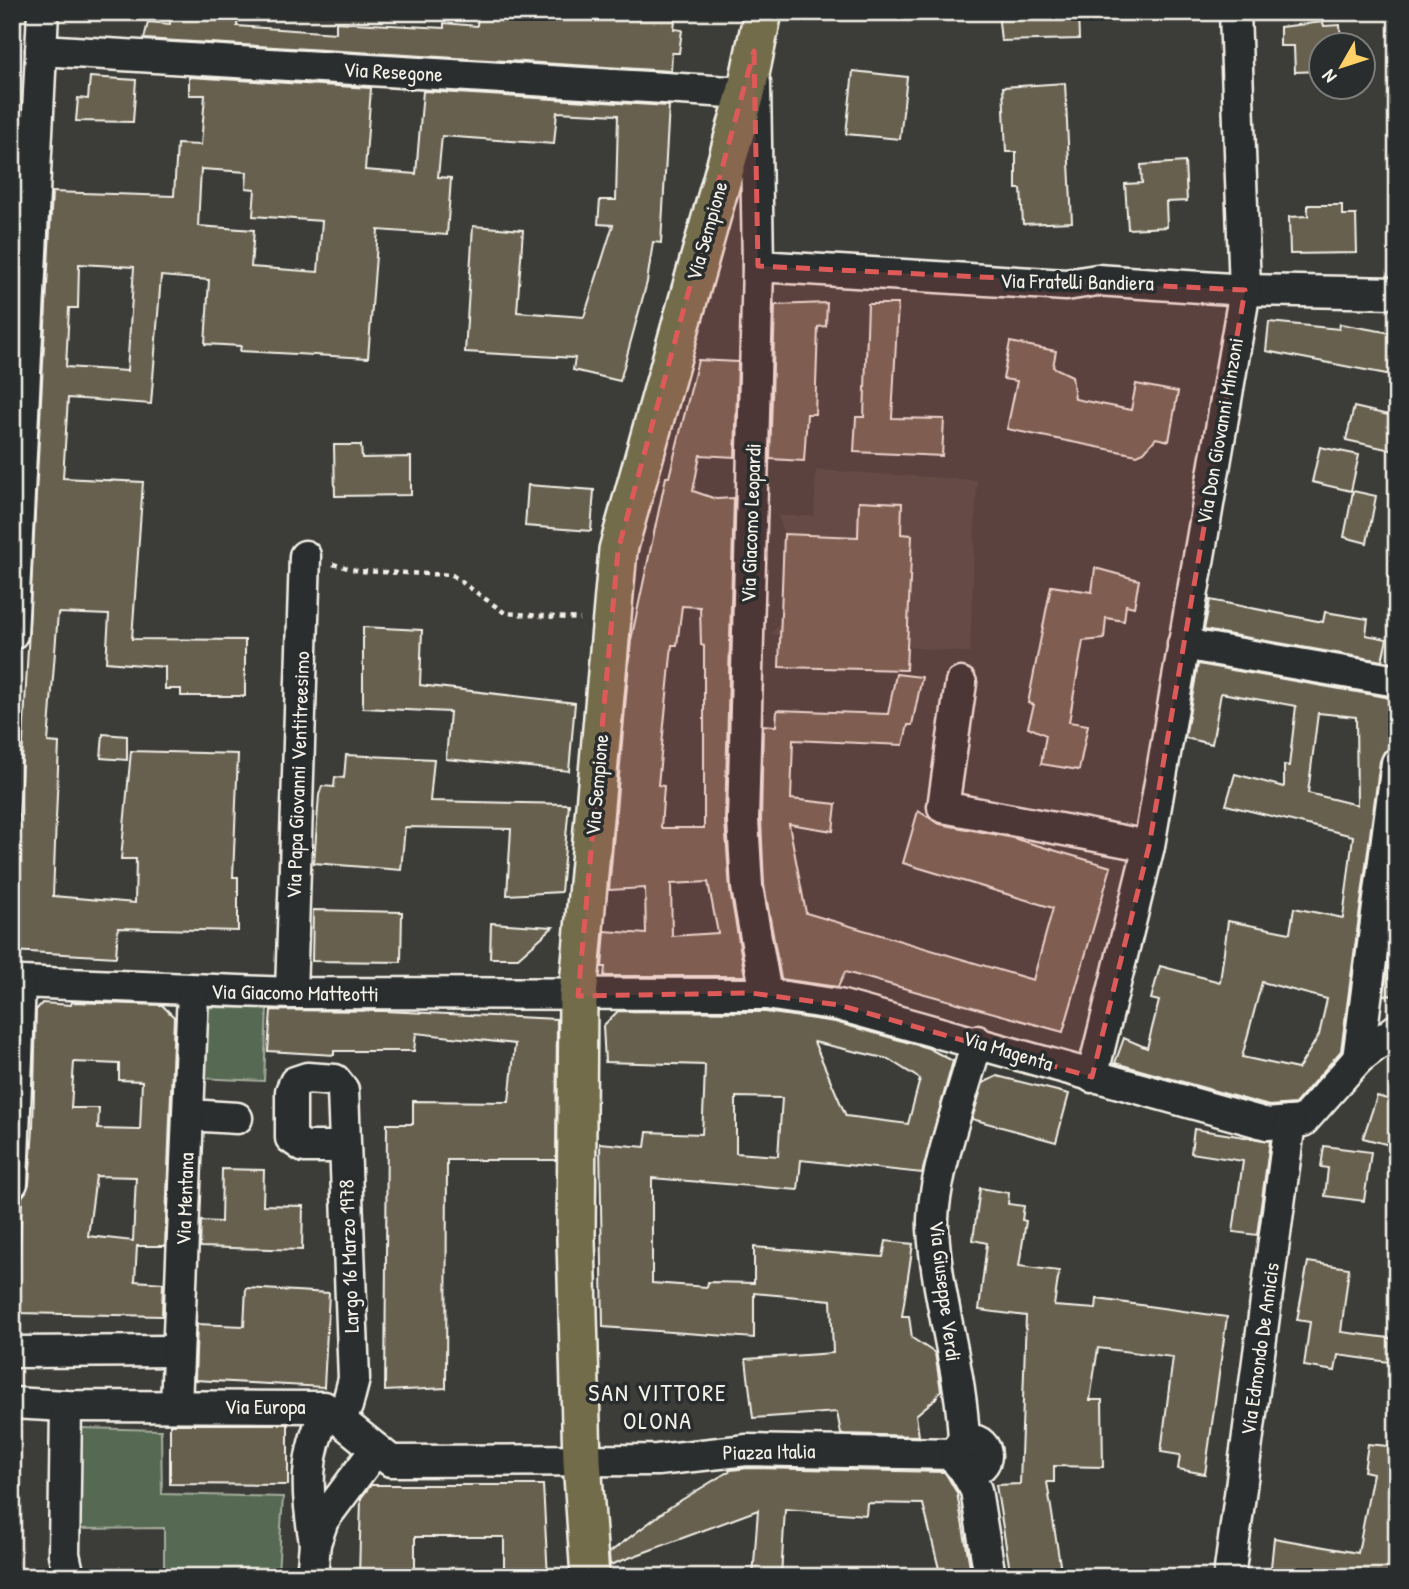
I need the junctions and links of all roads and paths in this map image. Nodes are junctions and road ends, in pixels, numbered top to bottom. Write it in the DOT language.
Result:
graph roads {
  1 [pos="43,12"];
  2 [pos="762,12"];
  3 [pos="1235,12"];
  4 [pos="41,50"];
  5 [pos="754,51"];
  6 [pos="746,93"];
  7 [pos="758,265"];
  8 [pos="1245,290"];
  9 [pos="1397,293"];
  10 [pos="305,556"];
  11 [pos="611,621"];
  12 [pos="12,635"];
  13 [pos="1184,644"];
  14 [pos="1397,681"];
  15 [pos="961,683"];
  16 [pos="1397,763"];
  17 [pos="1149,846"];
  18 [pos="16,983"];
  19 [pos="193,992"];
  20 [pos="291,993"];
  21 [pos="766,994"];
  22 [pos="578,996"];
  23 [pos="1397,1029"];
  24 [pos="977,1041"];
  25 [pos="1358,1059"];
  26 [pos="1092,1077"];
  27 [pos="188,1115"];
  28 [pos="237,1118"];
  29 [pos="1290,1122"];
  30 [pos="345,1147"];
  31 [pos="12,1184"];
  32 [pos="178,1351"];
  33 [pos="12,1352"];
  34 [pos="12,1403"];
  35 [pos="66,1406"];
  36 [pos="176,1406"];
  37 [pos="333,1414"];
  38 [pos="376,1449"];
  39 [pos="969,1454"];
  40 [pos="582,1461"];
  41 [pos="315,1542"];
  42 [pos="69,1577"];
  43 [pos="312,1577"];
  44 [pos="590,1577"];
  45 [pos="990,1577"];
  46 [pos="1229,1577"];
  1 -- 4 [label="street"];
  2 -- 5 [label="main road, Via Sempione"];
  3 -- 8 [label="street, Via Don Giovanni Minzoni"];
  4 -- 6 [label="street, Via Resegone"];
  4 -- 12 [label="street"];
  5 -- 6 [label="main road, Via Sempione"];
  5 -- 7 [label="street, Via Giacomo Leopardi"];
  6 -- 11 [label="main road, Via Sempione"];
  7 -- 8 [label="street, Via Fratelli Bandiera"];
  7 -- 21 [label="street, Via Giacomo Leopardi"];
  8 -- 9 [label="street, Via Fratelli Bandiera"];
  8 -- 13 [label="street, Via Don Giovanni Minzoni"];
  10 -- 11 [label="path"];
  10 -- 20 [label="street, Via Papa Giovanni Ventitreesimo"];
  11 -- 22 [label="main road, Via Sempione"];
  13 -- 14 [label="street"];
  13 -- 17 [label="street, Via Don Giovanni Minzoni"];
  15 -- 17 [label="street"];
  16 -- 25 [label="street"];
  17 -- 26 [label="street, Via Don Giovanni Minzoni"];
  18 -- 19 [label="street, Via Giacomo Matteotti"];
  18 -- 31 [label="street"];
  19 -- 20 [label="street, Via Giacomo Matteotti"];
  19 -- 27 [label="street, Via Mentana"];
  20 -- 22 [label="street, Via Giacomo Matteotti"];
  21 -- 22 [label="street, Via Magenta"];
  21 -- 24 [label="street, Via Magenta"];
  22 -- 40 [label="main road, Via Sempione"];
  23 -- 25 [label="street"];
  24 -- 26 [label="street, Via Magenta"];
  24 -- 39 [label="street, Via Giuseppe Verdi"];
  25 -- 29 [label="street"];
  26 -- 29 [label="street, Via Magenta"];
  27 -- 28 [label="street"];
  27 -- 32 [label="street, Via Mentana"];
  29 -- 46 [label="street, Via Edmondo De Amicis"];
  30 -- 30 [label="street, Largo 16 Marzo 1978"];
  30 -- 37 [label="street, Largo 16 Marzo 1978"];
  32 -- 33 [label="street"];
  32 -- 36 [label="street, Via Mentana"];
  34 -- 35 [label="street, Via Europa"];
  35 -- 36 [label="street, Via Europa"];
  35 -- 42 [label="street"];
  36 -- 37 [label="street, Via Europa"];
  37 -- 38 [label="street"];
  37 -- 41 [label="street, Largo 16 Marzo 1978"];
  38 -- 40 [label="street"];
  38 -- 41 [label="street"];
  39 -- 40 [label="street, Piazza Italia"];
  39 -- 45 [label="street, Via Giuseppe Verdi"];
  40 -- 44 [label="main road, Via Sempione"];
  41 -- 43 [label="street"];
}
